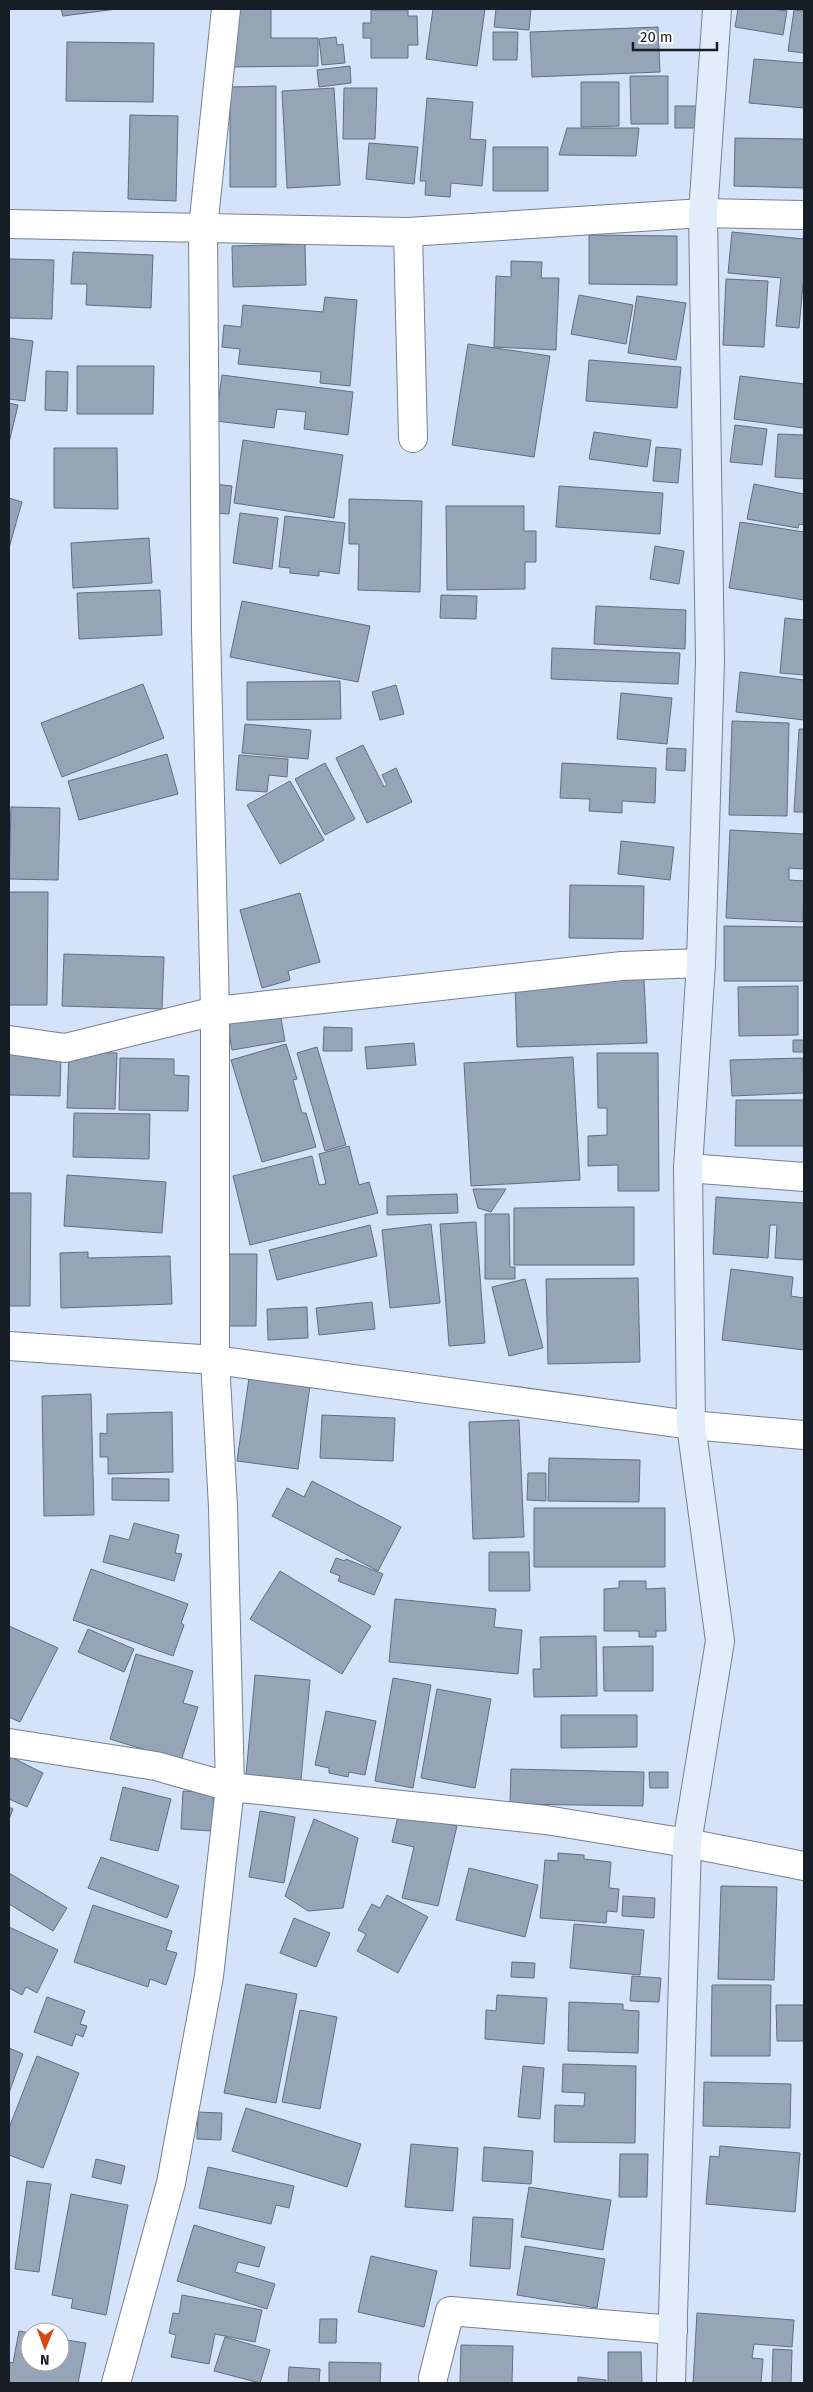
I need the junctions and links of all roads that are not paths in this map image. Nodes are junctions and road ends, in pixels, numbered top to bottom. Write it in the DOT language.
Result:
graph roads {
  1 [pos="226,9"];
  2 [pos="716,9"];
  3 [pos="703,213"];
  4 [pos="804,215"];
  5 [pos="9,224"];
  6 [pos="203,228"];
  7 [pos="408,232"];
  8 [pos="413,438"];
  9 [pos="701,963"];
  10 [pos="215,1011"];
  11 [pos="9,1040"];
  12 [pos="688,1168"];
  13 [pos="804,1177"];
  14 [pos="9,1346"];
  15 [pos="215,1360"];
  16 [pos="691,1425"];
  17 [pos="804,1435"];
  18 [pos="9,1744"];
  19 [pos="230,1787"];
  20 [pos="687,1843"];
  21 [pos="804,1866"];
  22 [pos="673,2330"];
  23 [pos="433,2378"];
  24 [pos="116,2383"];
  25 [pos="671,2383"];
  1 -- 6 [label="street"];
  2 -- 3 [label="street"];
  3 -- 4 [label="street"];
  3 -- 7 [label="street"];
  3 -- 9 [label="street"];
  5 -- 6 [label="street"];
  6 -- 7 [label="street"];
  6 -- 10 [label="street"];
  7 -- 8 [label="street"];
  9 -- 10 [label="street"];
  9 -- 12 [label="street"];
  10 -- 11 [label="street"];
  10 -- 15 [label="street"];
  12 -- 13 [label="street"];
  12 -- 16 [label="street"];
  14 -- 15 [label="street"];
  15 -- 16 [label="street"];
  15 -- 19 [label="street"];
  16 -- 17 [label="street"];
  16 -- 20 [label="street"];
  18 -- 19 [label="street"];
  19 -- 20 [label="street"];
  19 -- 24 [label="street"];
  20 -- 21 [label="street"];
  20 -- 22 [label="street"];
  22 -- 23 [label="street"];
  22 -- 25 [label="street"];
}
